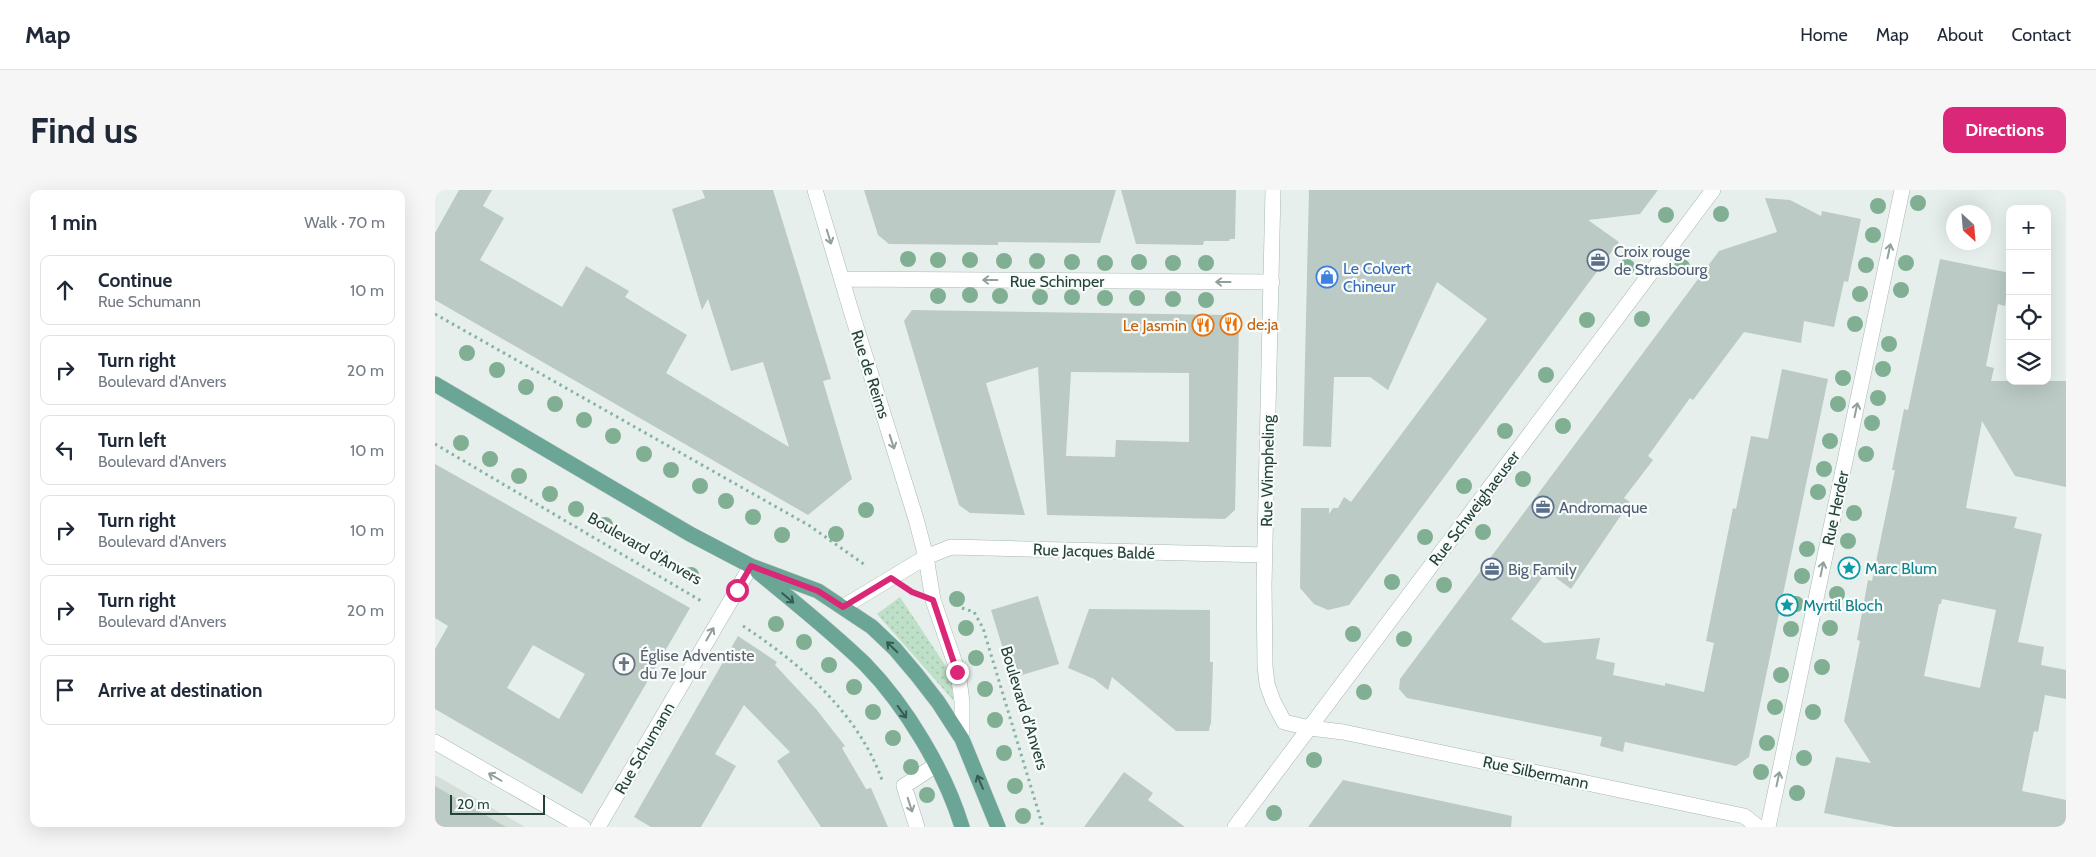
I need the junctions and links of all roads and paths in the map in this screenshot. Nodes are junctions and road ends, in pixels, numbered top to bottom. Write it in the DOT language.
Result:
graph roads {
  1 [pos="815,190"];
  2 [pos="1273,190"];
  3 [pos="1713,190"];
  4 [pos="1902,190"];
  5 [pos="842,279"];
  6 [pos="1272,282"];
  7 [pos="435,314"];
  8 [pos="435,384"];
  9 [pos="435,444"];
  10 [pos="1265,555"];
  11 [pos="926,557"];
  12 [pos="751,566"];
  13 [pos="891,578"];
  14 [pos="933,600"];
  15 [pos="843,607"];
  16 [pos="722,613"];
  17 [pos="1310,728"];
  18 [pos="961,740"];
  19 [pos="435,742"];
  20 [pos="936,765"];
  21 [pos="883,786"];
  22 [pos="583,827"];
  23 [pos="597,827"];
  24 [pos="917,827"];
  25 [pos="962,827"];
  26 [pos="998,827"];
  27 [pos="1043,827"];
  28 [pos="1235,827"];
  29 [pos="1758,827"];
  30 [pos="1768,827"];
  1 -- 5 [label="street, Rue de Reims, one-way"];
  2 -- 6 [label="street, Rue Wimpheling"];
  3 -- 17 [label="street, Rue Schweighaeuser"];
  30 -- 4 [label="street, Rue Herder, one-way"];
  6 -- 5 [label="street, Rue Schimper, one-way"];
  5 -- 11 [label="street, Rue de Reims, one-way"];
  6 -- 10 [label="street, Rue Wimpheling"];
  7 -- 13 [label="path"];
  8 -- 12 [label="main road"];
  9 -- 16 [label="path, Boulevard d'Anvers"];
  10 -- 11 [label="street, Rue Jacques Baldé"];
  10 -- 17 [label="street, Rue Wimpheling"];
  11 -- 13 [label="street"];
  11 -- 14 [label="street"];
  12 -- 15 [label="main road"];
  12 -- 16 [label="street, Rue Schumann"];
  12 -- 20 [label="main road, one-way"];
  13 -- 15 [label="street"];
  14 -- 18 [label="street"];
  14 -- 27 [label="path, Boulevard d'Anvers"];
  18 -- 15 [label="main road, one-way"];
  16 -- 21 [label="path, Boulevard d'Anvers"];
  23 -- 16 [label="street, Rue Schumann, one-way"];
  17 -- 28 [label="street, Rue Schweighaeuser"];
  17 -- 29 [label="street, Rue Silbermann"];
  26 -- 18 [label="main road, one-way"];
  22 -- 19 [label="street, one-way"];
  20 -- 24 [label="street, one-way"];
  20 -- 25 [label="main road"];
}
